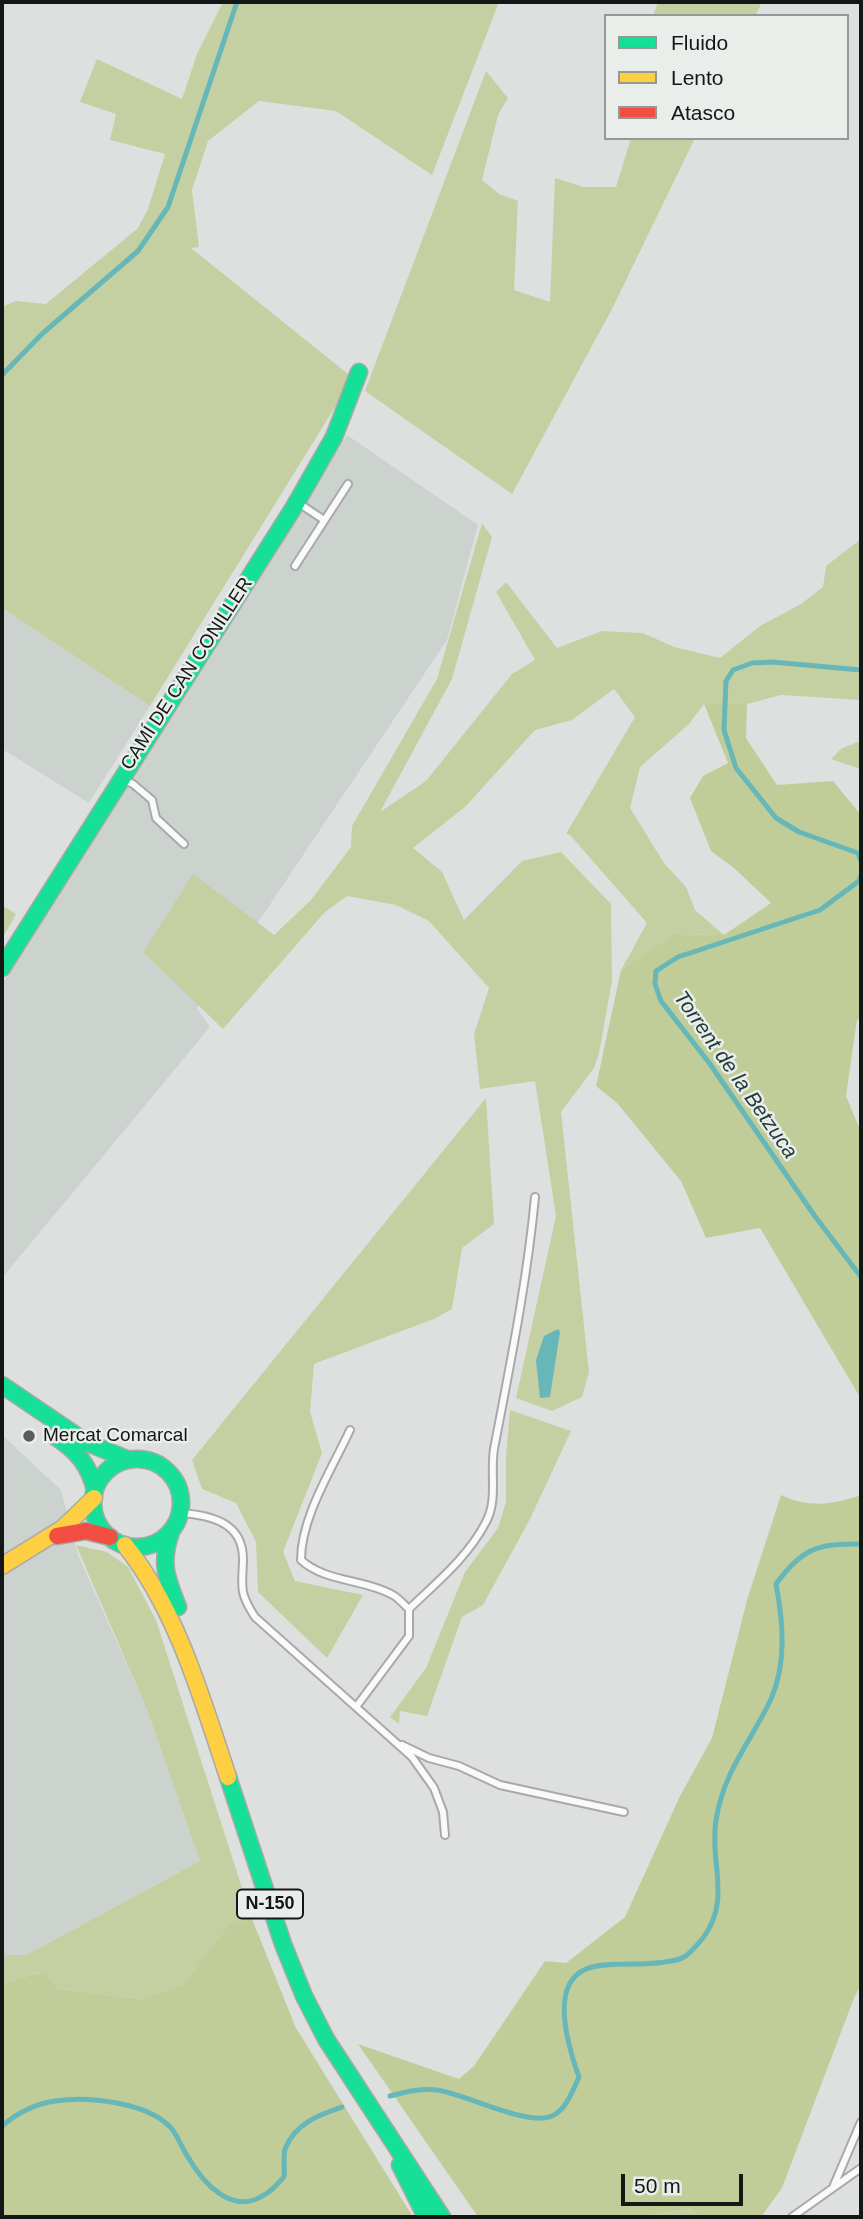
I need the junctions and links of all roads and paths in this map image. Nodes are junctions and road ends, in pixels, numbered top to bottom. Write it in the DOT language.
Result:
graph roads {
  1 [pos="359,372"];
  2 [pos="348,484"];
  3 [pos="296,502"];
  4 [pos="324,520"];
  5 [pos="295,566"];
  6 [pos="121,778"];
  7 [pos="184,844"];
  8 [pos="2,968"];
  9 [pos="535,1197"];
  10 [pos="2,1385"];
  11 [pos="2,1401"];
  12 [pos="350,1430"];
  13 [pos="129,1460"];
  14 [pos="94,1494"];
  15 [pos="180,1513"];
  16 [pos="171,1531"];
  17 [pos="53,1536"];
  18 [pos="110,1537"];
  19 [pos="125,1545"];
  20 [pos="2,1566"];
  21 [pos="409,1609"];
  22 [pos="192,1669"];
  23 [pos="356,1707"];
  24 [pos="394,1741"];
  25 [pos="624,1812"];
  26 [pos="445,1835"];
  27 [pos="861,2122"];
  28 [pos="380,2124"];
  29 [pos="861,2168"];
  30 [pos="833,2187"];
  31 [pos="426,2217"];
  32 [pos="442,2217"];
  33 [pos="792,2217"];
  1 -- 3 [label="main road, CAMÍ DE CAN CONILLER"];
  2 -- 4 [label="lane"];
  3 -- 4 [label="lane"];
  3 -- 6 [label="main road, CAMÍ DE CAN CONILLER"];
  4 -- 5 [label="lane"];
  6 -- 7 [label="lane"];
  6 -- 8 [label="main road, CAMÍ DE CAN CONILLER"];
  9 -- 21 [label="lane"];
  10 -- 13 [label="main road"];
  11 -- 14 [label="main road"];
  12 -- 21 [label="lane"];
  13 -- 14 [label="main road"];
  13 -- 15 [label="main road"];
  14 -- 17 [label="main road"];
  14 -- 18 [label="main road"];
  15 -- 16 [label="main road, N-150"];
  15 -- 23 [label="lane"];
  16 -- 19 [label="main road"];
  16 -- 22 [label="main road, N-150"];
  17 -- 18 [label="main road"];
  17 -- 20 [label="main road"];
  18 -- 19 [label="main road, N-150"];
  19 -- 22 [label="main road, N-150"];
  21 -- 23 [label="lane"];
  22 -- 28 [label="main road, N-150"];
  23 -- 24 [label="lane"];
  24 -- 25 [label="lane"];
  24 -- 26 [label="lane"];
  27 -- 30 [label="lane"];
  28 -- 31 [label="main road"];
  28 -- 32 [label="main road, N-150"];
  29 -- 30 [label="lane"];
  30 -- 33 [label="lane"];
}
